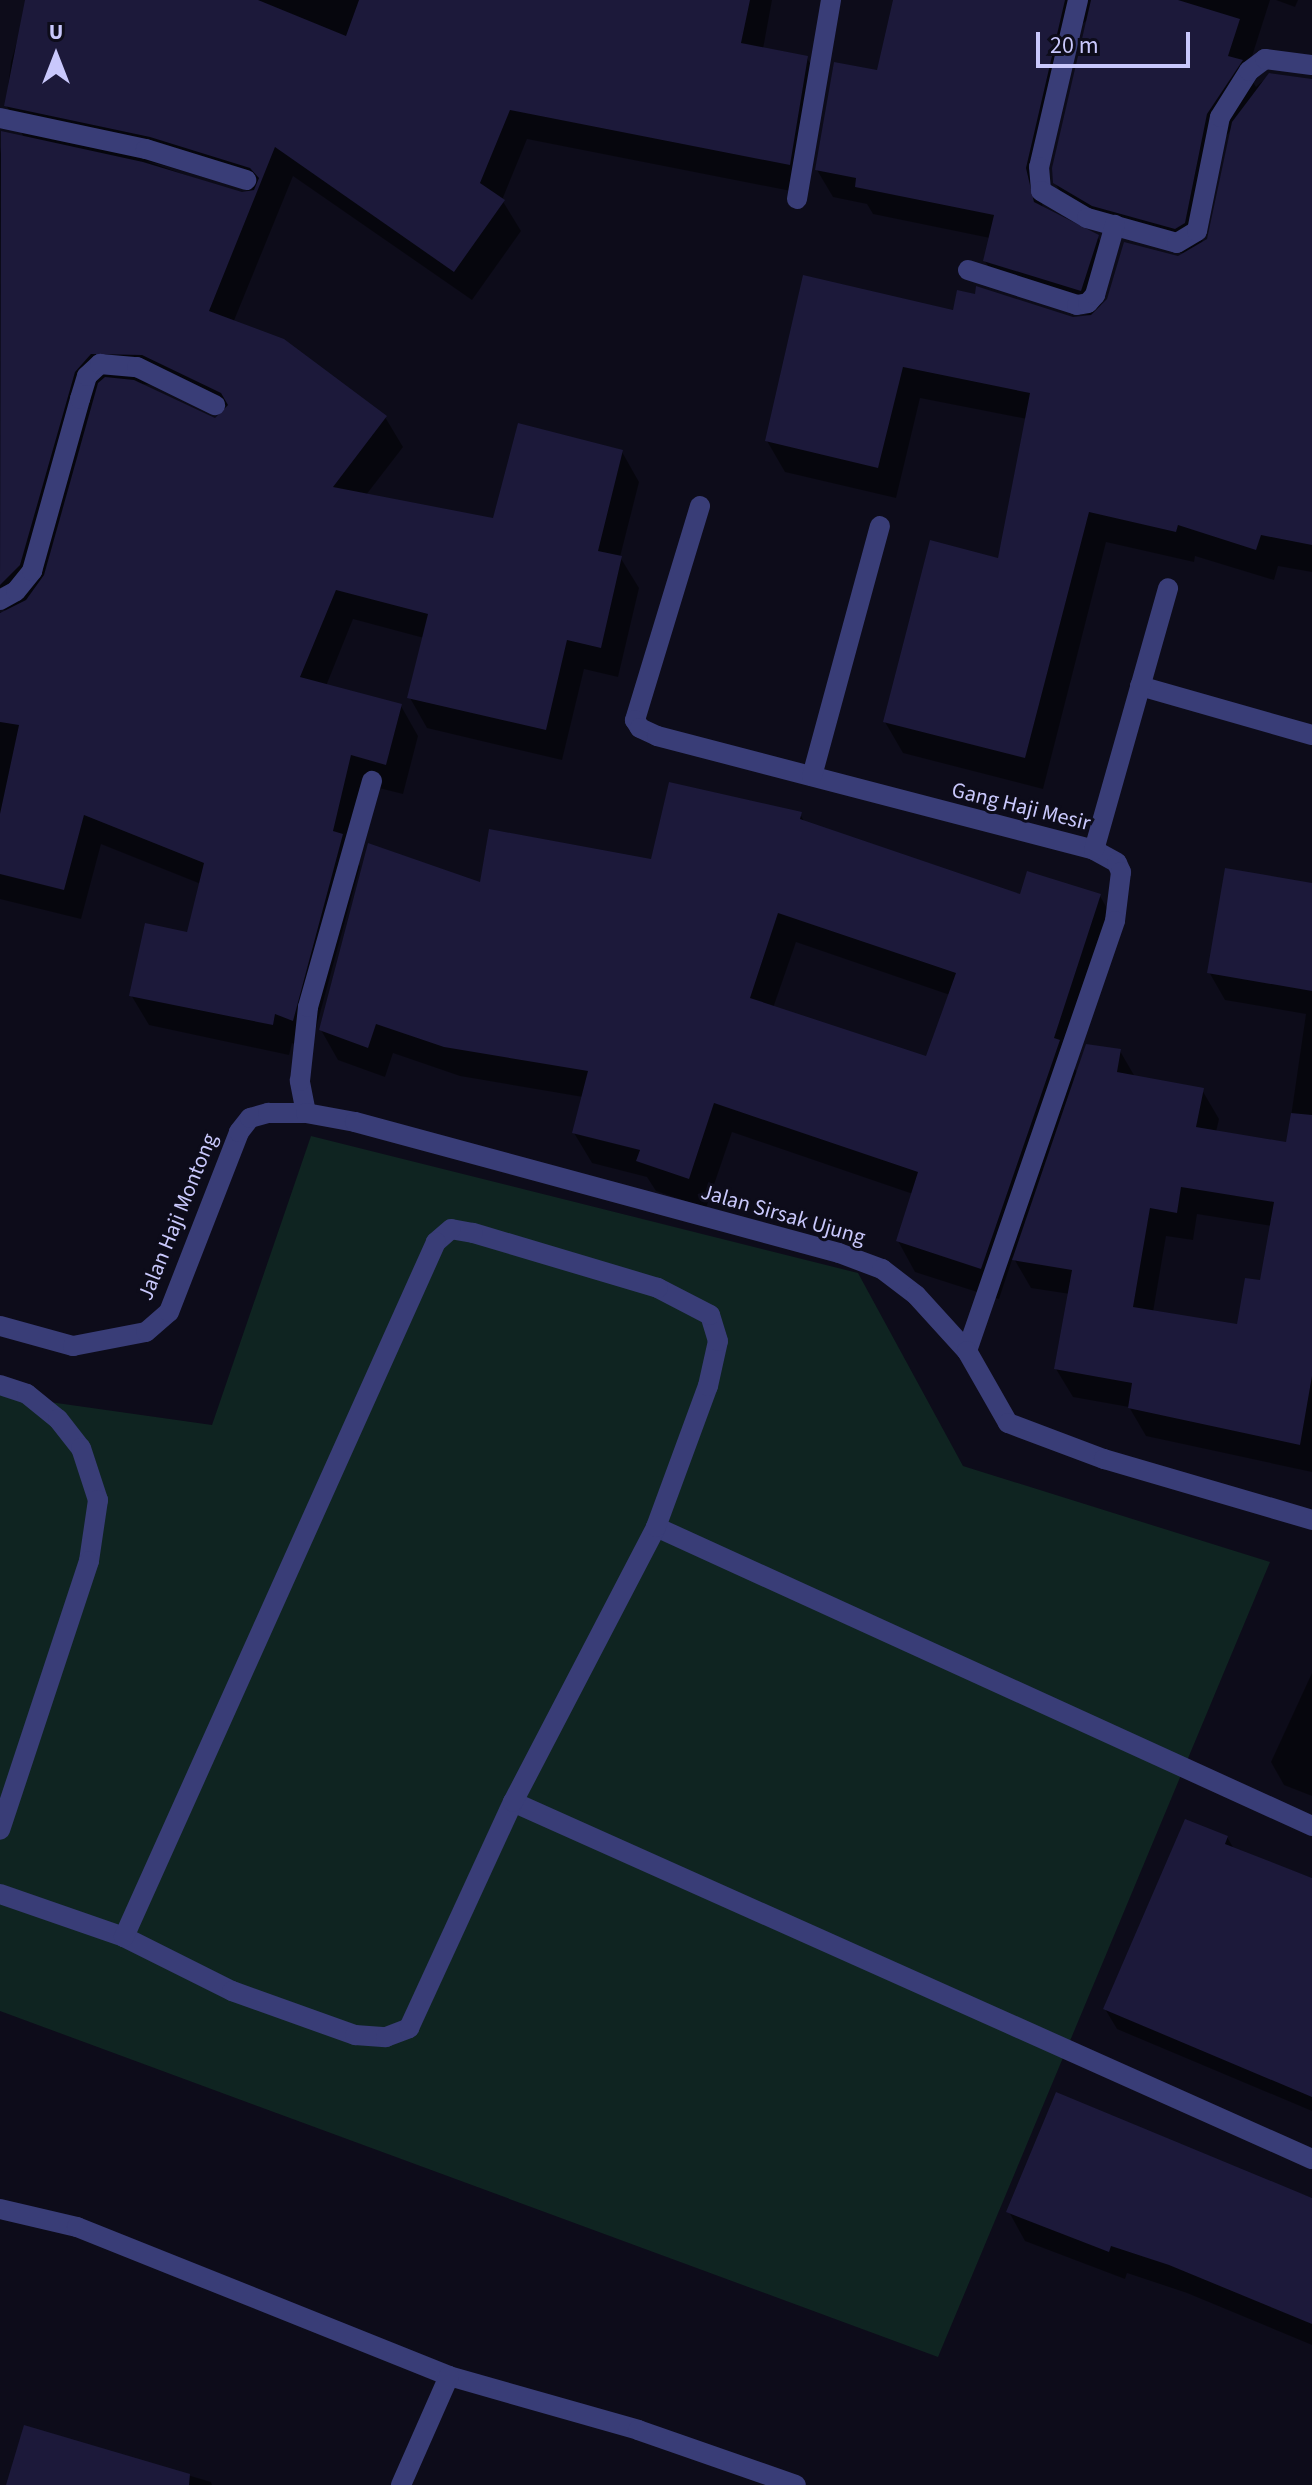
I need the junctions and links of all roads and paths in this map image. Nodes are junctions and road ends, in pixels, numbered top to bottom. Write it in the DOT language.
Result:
graph roads {
  1 [pos="831,0"];
  2 [pos="1078,0"];
  3 [pos="1312,65"];
  4 [pos="0,118"];
  5 [pos="246,180"];
  6 [pos="797,199"];
  7 [pos="1115,225"];
  8 [pos="968,270"];
  9 [pos="215,405"];
  10 [pos="700,506"];
  11 [pos="880,526"];
  12 [pos="1168,588"];
  13 [pos="0,600"];
  14 [pos="1140,686"];
  15 [pos="1312,735"];
  16 [pos="812,776"];
  17 [pos="372,781"];
  18 [pos="1094,850"];
  19 [pos="306,1113"];
  20 [pos="0,1326"];
  21 [pos="967,1351"];
  22 [pos="0,1385"];
  23 [pos="1312,1520"];
  24 [pos="656,1527"];
  25 [pos="513,1802"];
  26 [pos="1312,1826"];
  27 [pos="0,1830"];
  28 [pos="0,1894"];
  29 [pos="124,1937"];
  30 [pos="1312,2159"];
  31 [pos="0,2209"];
  32 [pos="449,2376"];
  33 [pos="401,2485"];
  34 [pos="796,2485"];
  1 -- 6 [label="street"];
  2 -- 7 [label="street"];
  3 -- 7 [label="street"];
  4 -- 5 [label="street"];
  7 -- 8 [label="street"];
  9 -- 13 [label="street"];
  10 -- 16 [label="street, Gang Haji Mesir"];
  11 -- 16 [label="street"];
  12 -- 14 [label="street"];
  14 -- 15 [label="street"];
  14 -- 18 [label="street"];
  16 -- 18 [label="street, Gang Haji Mesir"];
  17 -- 19 [label="street"];
  18 -- 21 [label="street, Gang Haji Mesir"];
  19 -- 20 [label="street, Jalan Haji Montong"];
  19 -- 21 [label="street, Jalan Sirsak Ujung"];
  21 -- 23 [label="street, Jalan Sirsak Ujung"];
  22 -- 27 [label="street"];
  24 -- 25 [label="street"];
  24 -- 26 [label="street"];
  24 -- 29 [label="street"];
  25 -- 29 [label="street"];
  25 -- 30 [label="street"];
  28 -- 29 [label="street"];
  31 -- 32 [label="street"];
  32 -- 33 [label="street"];
  32 -- 34 [label="street"];
}
